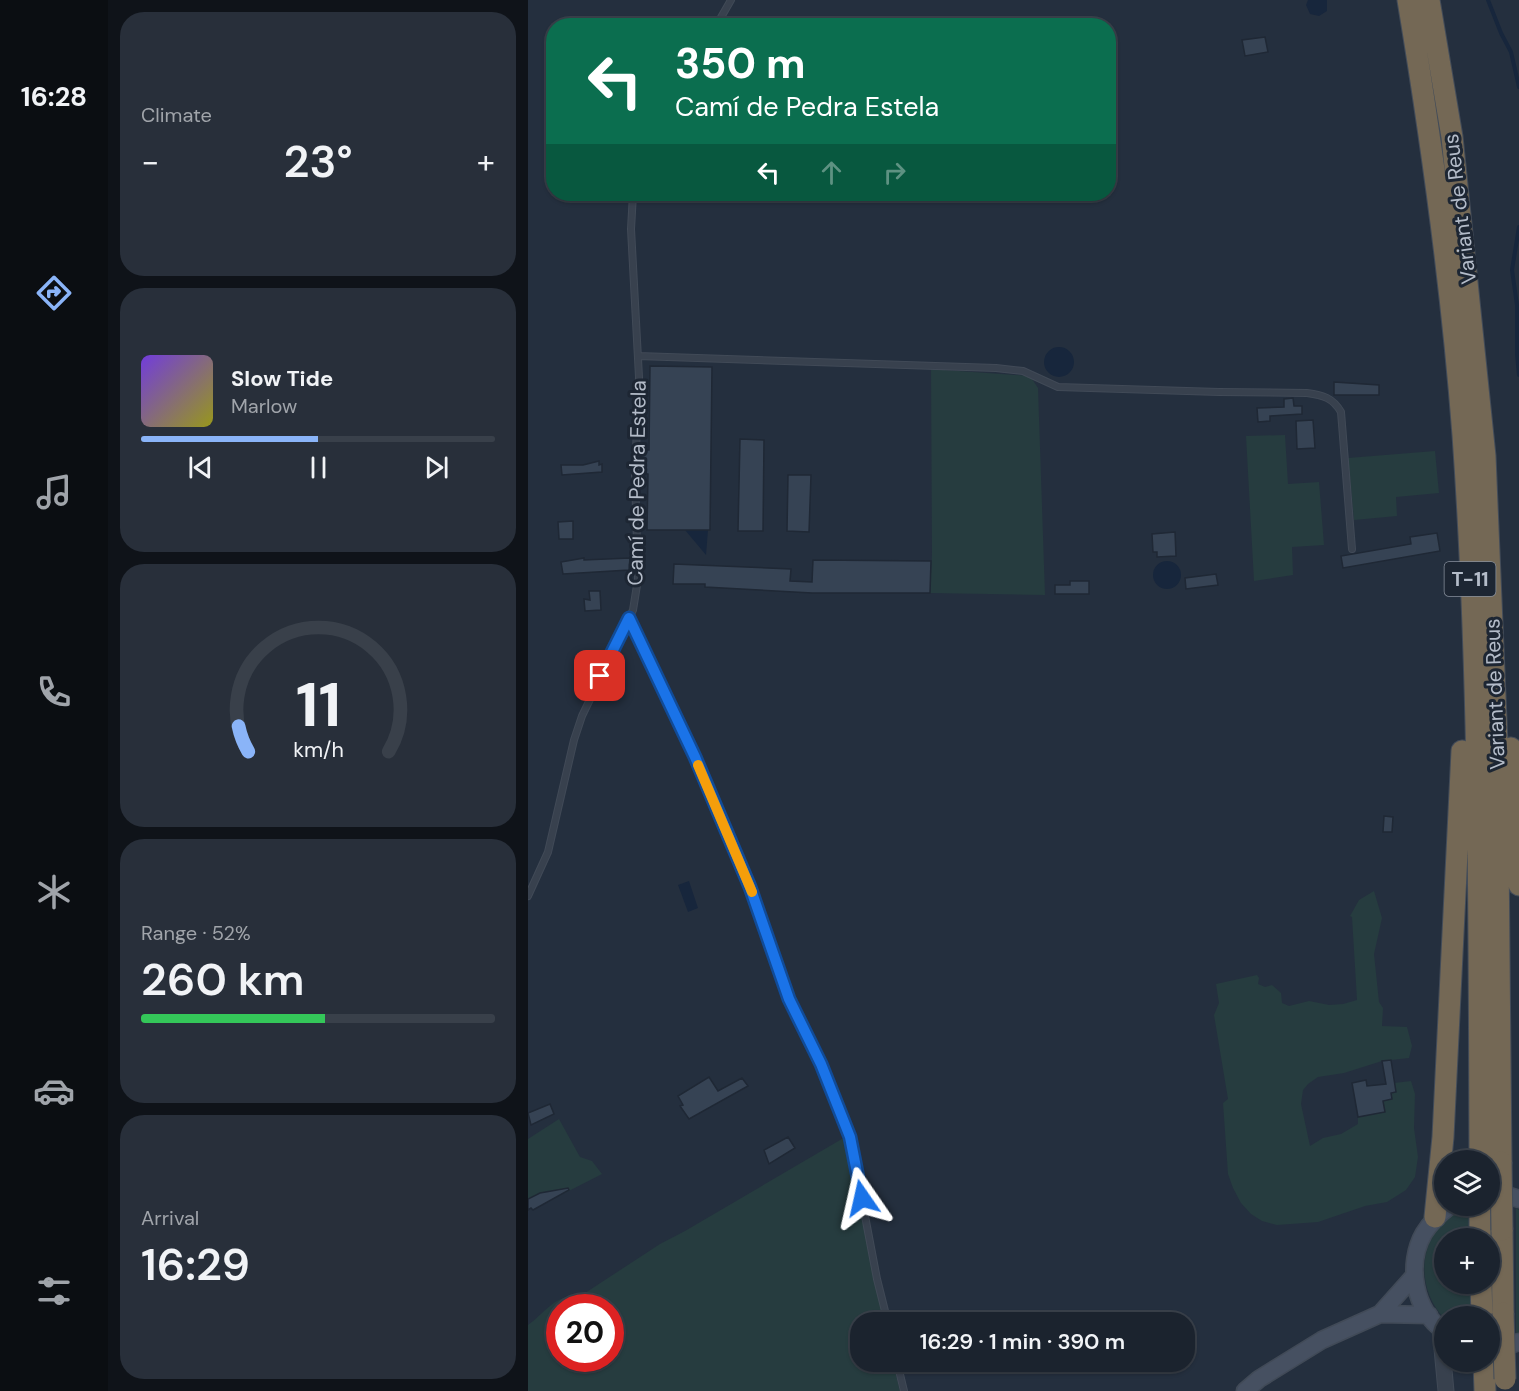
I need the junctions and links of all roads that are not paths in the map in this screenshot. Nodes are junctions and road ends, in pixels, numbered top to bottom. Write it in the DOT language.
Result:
graph roads {
  1 [pos="731,0"];
  2 [pos="1408,0"];
  3 [pos="1429,0"];
  4 [pos="721,18"];
  5 [pos="633,201"];
  6 [pos="1469,291"];
  7 [pos="638,356"];
  8 [pos="1463,435"];
  9 [pos="1352,549"];
  10 [pos="629,618"];
  11 [pos="1519,885"];
  12 [pos="528,896"];
  13 [pos="1443,1150"];
  14 [pos="1480,1150"];
  15 [pos="1500,1194"];
  16 [pos="1519,1199"];
  17 [pos="1439,1216"];
  18 [pos="1414,1276"];
  19 [pos="885,1312"];
  20 [pos="1380,1314"];
  21 [pos="1434,1319"];
  22 [pos="1434,1324"];
  23 [pos="1519,1342"];
  24 [pos="1500,1347"];
  25 [pos="899,1372"];
  26 [pos="1444,1372"];
  27 [pos="1493,1381"];
  28 [pos="904,1391"];
  29 [pos="1245,1391"];
  30 [pos="1446,1391"];
  1 -- 4 [label="lane"];
  2 -- 8 [label="highway, Variant de Reus / T-11"];
  3 -- 6 [label="highway, Variant de Reus / T-11"];
  5 -- 7 [label="lane, Camí de Pedra Estela"];
  6 -- 11 [label="highway"];
  6 -- 27 [label="highway, Variant de Reus / T-11, bridge"];
  7 -- 9 [label="lane"];
  7 -- 10 [label="lane, Camí de Pedra Estela"];
  8 -- 13 [label="highway"];
  8 -- 14 [label="highway, Variant de Reus / T-11"];
  10 -- 12 [label="lane, Camí de Pedra Estela"];
  10 -- 19 [label="lane"];
  15 -- 16 [label="main road"];
  17 -- 18 [label="main road"];
  18 -- 20 [label="main road"];
  18 -- 21 [label="main road"];
  20 -- 22 [label="main road"];
  20 -- 29 [label="main road"];
  23 -- 24 [label="main road"];
  25 -- 28 [label="lane"];
  26 -- 30 [label="street"];
}
